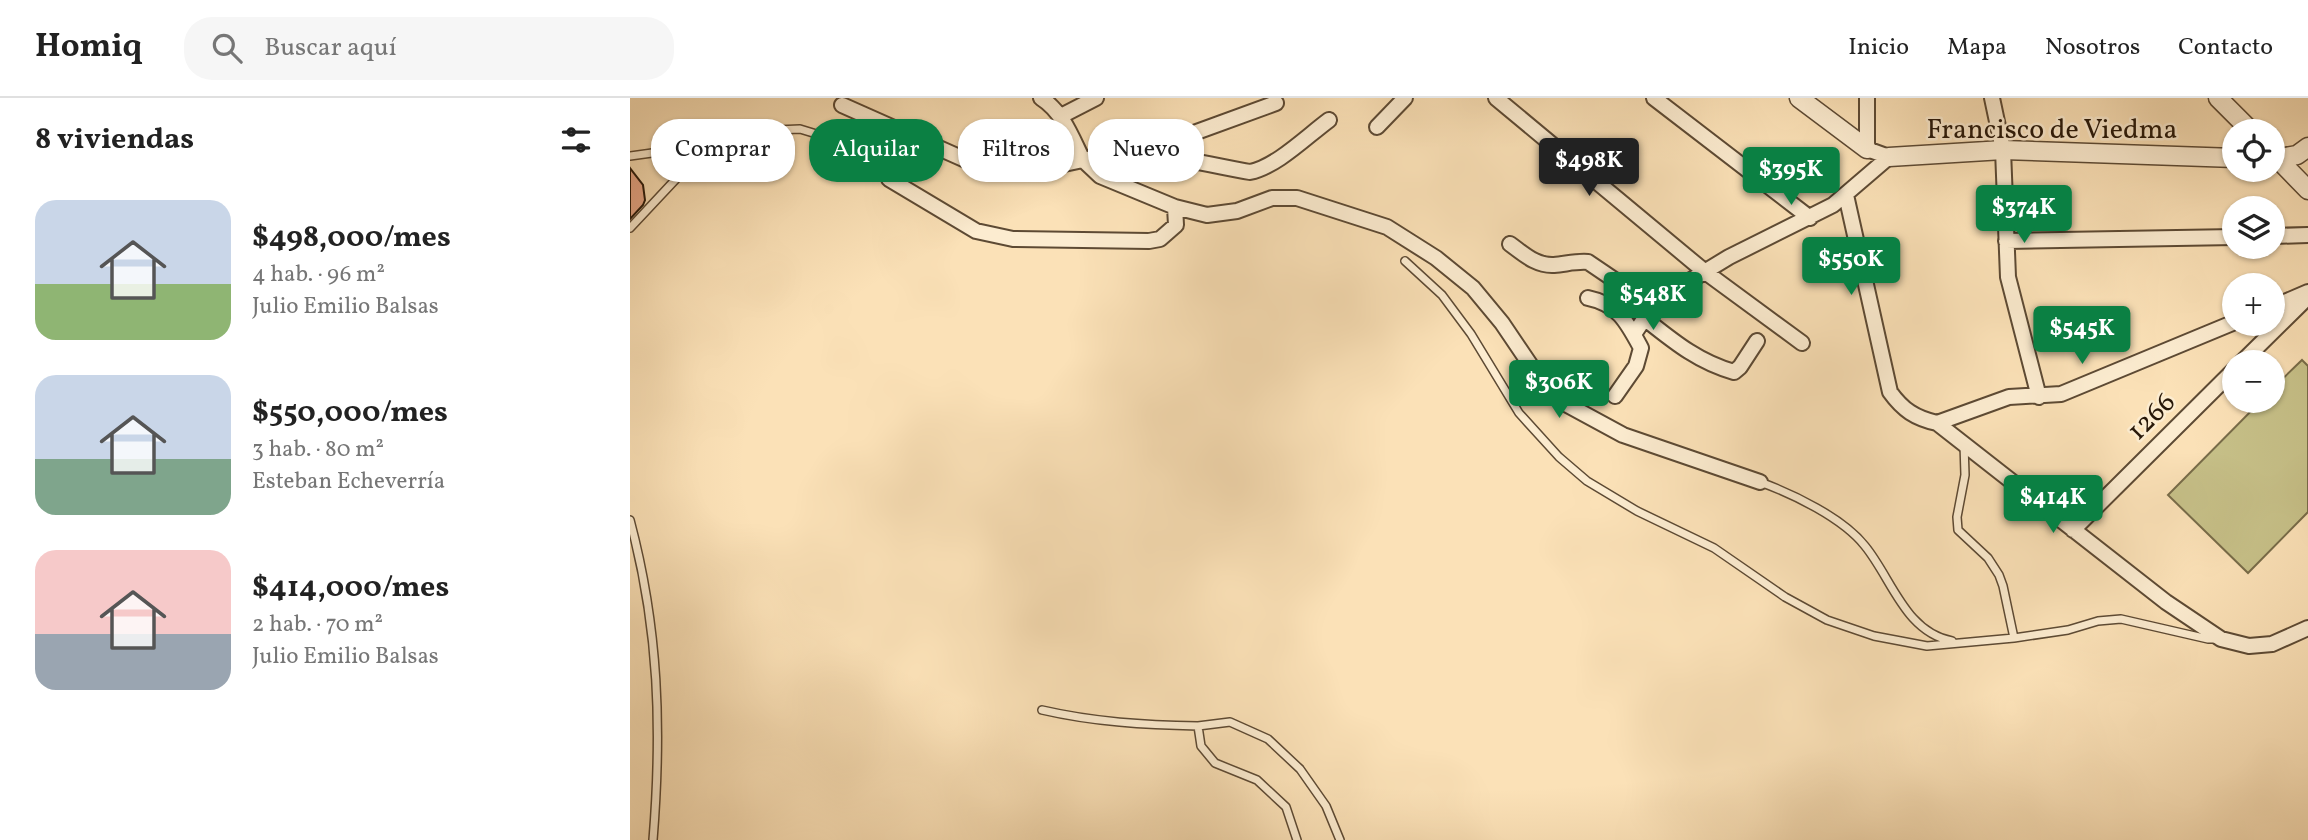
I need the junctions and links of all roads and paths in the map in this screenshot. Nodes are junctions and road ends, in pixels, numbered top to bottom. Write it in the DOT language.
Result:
graph roads {
  1 [pos="1041,98"];
  2 [pos="1096,98"];
  3 [pos="1405,98"];
  4 [pos="1496,98"];
  5 [pos="1654,98"];
  6 [pos="1799,98"];
  7 [pos="1867,98"];
  8 [pos="1993,98"];
  9 [pos="2218,98"];
  10 [pos="1276,103"];
  11 [pos="842,105"];
  12 [pos="1061,116"];
  13 [pos="2239,119"];
  14 [pos="1329,120"];
  15 [pos="1377,127"];
  16 [pos="1204,129"];
  17 [pos="2308,147"];
  18 [pos="1867,149"];
  19 [pos="2003,150"];
  20 [pos="651,153"];
  21 [pos="630,156"];
  22 [pos="2285,156"];
  23 [pos="1889,157"];
  24 [pos="2222,158"];
  25 [pos="1088,159"];
  26 [pos="1083,160"];
  27 [pos="1204,163"];
  28 [pos="2285,167"];
  29 [pos="673,182"];
  30 [pos="894,182"];
  31 [pos="2308,190"];
  32 [pos="1846,195"];
  33 [pos="1175,206"];
  34 [pos="1810,218"];
  35 [pos="630,228"];
  36 [pos="2285,236"];
  37 [pos="2308,236"];
  38 [pos="2222,237"];
  39 [pos="2006,241"];
  40 [pos="1510,244"];
  41 [pos="1405,261"];
  42 [pos="1704,271"];
  43 [pos="2308,295"];
  44 [pos="1588,298"];
  45 [pos="2285,303"];
  46 [pos="1653,306"];
  47 [pos="1644,318"];
  48 [pos="2222,327"];
  49 [pos="1633,334"];
  50 [pos="1757,341"];
  51 [pos="1802,343"];
  52 [pos="2254,350"];
  53 [pos="2222,382"];
  54 [pos="1615,396"];
  55 [pos="2039,397"];
  56 [pos="1937,423"];
  57 [pos="1964,444"];
  58 [pos="1760,482"];
  59 [pos="630,520"];
  60 [pos="2073,530"];
  61 [pos="2308,628"];
  62 [pos="2014,638"];
  63 [pos="2221,639"];
  64 [pos="1962,643"];
  65 [pos="1042,710"];
  66 [pos="1198,726"];
  67 [pos="653,840"];
  68 [pos="1297,840"];
  69 [pos="1340,840"];
  1 -- 12 [label="street"];
  2 -- 12 [label="street"];
  3 -- 15 [label="street"];
  4 -- 42 [label="street"];
  5 -- 34 [label="street"];
  6 -- 18 [label="street"];
  7 -- 18 [label="street"];
  8 -- 19 [label="street"];
  9 -- 13 [label="street"];
  10 -- 16 [label="street"];
  11 -- 26 [label="street"];
  12 -- 26 [label="street"];
  14 -- 27 [label="street"];
  17 -- 22 [label="street"];
  18 -- 23 [label="street"];
  19 -- 23 [label="street, Francisco de Viedma"];
  19 -- 24 [label="street, Francisco de Viedma"];
  19 -- 39 [label="street"];
  20 -- 21 [label="lane"];
  23 -- 32 [label="street, Francisco de Viedma"];
  25 -- 26 [label="street"];
  26 -- 33 [label="street"];
  28 -- 31 [label="street"];
  29 -- 35 [label="lane"];
  30 -- 33 [label="street"];
  32 -- 34 [label="street, Francisco de Viedma"];
  32 -- 56 [label="street"];
  33 -- 58 [label="street"];
  34 -- 42 [label="street, Francisco de Viedma"];
  36 -- 37 [label="street"];
  38 -- 39 [label="street"];
  39 -- 55 [label="street"];
  40 -- 46 [label="street"];
  41 -- 64 [label="lane"];
  42 -- 46 [label="street, Francisco de Viedma"];
  42 -- 51 [label="street"];
  43 -- 45 [label="street"];
  43 -- 52 [label="street"];
  44 -- 49 [label="street"];
  46 -- 47 [label="street, Francisco de Viedma"];
  47 -- 49 [label="street, Francisco de Viedma"];
  47 -- 50 [label="street"];
  48 -- 55 [label="street"];
  49 -- 54 [label="street"];
  53 -- 60 [label="street, 1266"];
  55 -- 56 [label="street"];
  56 -- 57 [label="street"];
  57 -- 60 [label="street"];
  57 -- 62 [label="lane"];
  58 -- 64 [label="lane"];
  59 -- 67 [label="lane"];
  60 -- 63 [label="street"];
  61 -- 63 [label="street"];
  62 -- 63 [label="lane"];
  62 -- 64 [label="lane"];
  65 -- 66 [label="lane"];
  66 -- 68 [label="lane"];
  66 -- 69 [label="lane"];
}
